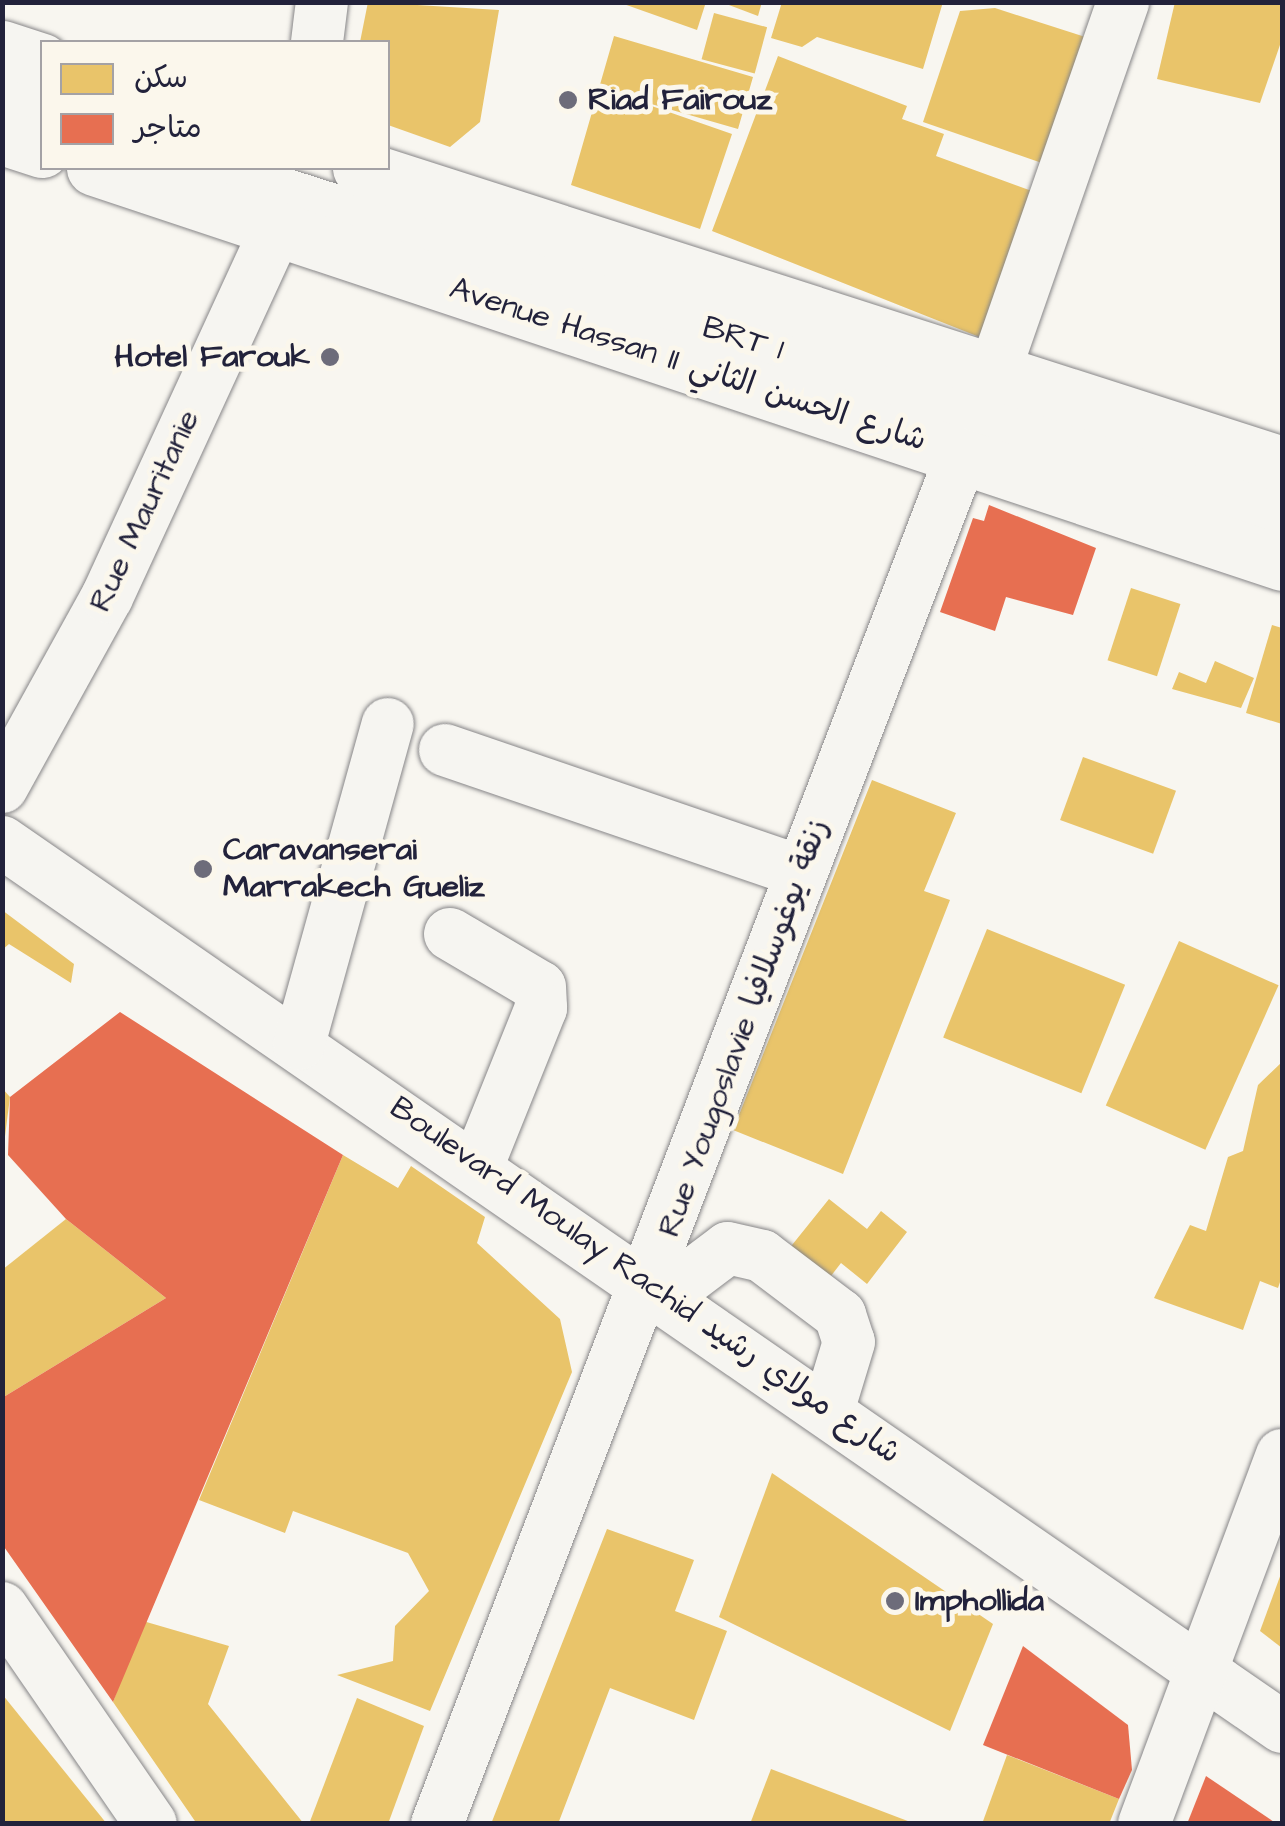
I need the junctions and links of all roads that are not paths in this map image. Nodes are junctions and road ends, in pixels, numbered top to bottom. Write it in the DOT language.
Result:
graph roads {
  1 [pos="322,2"];
  2 [pos="1123,2"];
  3 [pos="318,40"];
  4 [pos="2,48"];
  5 [pos="40,60"];
  6 [pos="2,94"];
  7 [pos="40,107"];
  8 [pos="2,137"];
  9 [pos="40,149"];
  10 [pos="100,170"];
  11 [pos="208,170"];
  12 [pos="366,170"];
  13 [pos="277,228"];
  14 [pos="995,370"];
  15 [pos="962,454"];
  16 [pos="1282,464"];
  17 [pos="1282,514"];
  18 [pos="1282,563"];
  19 [pos="388,724"];
  20 [pos="445,750"];
  21 [pos="2,787"];
  22 [pos="2,842"];
  23 [pos="801,872"];
  24 [pos="450,934"];
  25 [pos="299,1044"];
  26 [pos="478,1165"];
  27 [pos="658,1288"];
  28 [pos="830,1408"];
  29 [pos="1282,1455"];
  30 [pos="2,1608"];
  31 [pos="1203,1669"];
  32 [pos="1282,1727"];
  33 [pos="151,1824"];
  34 [pos="437,1824"];
  35 [pos="1144,1824"];
  1 -- 3 [label="street"];
  2 -- 14 [label="street"];
  4 -- 5 [label="main road"];
  6 -- 7 [label="street"];
  8 -- 9 [label="main road"];
  10 -- 13 [label="main road, Avenue Hassan II شارع الحسن الثاني"];
  11 -- 17 [label="street, BRT 1"];
  12 -- 14 [label="main road"];
  13 -- 15 [label="main road, Avenue Hassan II شارع الحسن الثاني"];
  13 -- 21 [label="street, Rue Mauritanie"];
  14 -- 16 [label="main road"];
  15 -- 18 [label="main road, Avenue Hassan II شارع الحسن الثاني"];
  15 -- 23 [label="street, Rue Yougoslavie زنقة يوغوسلافيا"];
  19 -- 25 [label="street"];
  20 -- 23 [label="street"];
  22 -- 25 [label="street, Boulevard Moulay Rachid شارع مولاي رشيد"];
  23 -- 27 [label="street, Rue Yougoslavie زنقة يوغوسلافيا"];
  24 -- 26 [label="street"];
  25 -- 26 [label="street, Boulevard Moulay Rachid شارع مولاي رشيد"];
  26 -- 27 [label="street, Boulevard Moulay Rachid شارع مولاي رشيد"];
  27 -- 28 [label="street, Boulevard Moulay Rachid شارع مولاي رشيد"];
  27 -- 28 [label="street"];
  27 -- 34 [label="street, Rue Yougoslavie زنقة يوغوسلافيا"];
  28 -- 31 [label="street, Boulevard Moulay Rachid شارع مولاي رشيد"];
  29 -- 31 [label="street"];
  30 -- 33 [label="street"];
  31 -- 32 [label="street, Boulevard Moulay Rachid شارع مولاي رشيد"];
  31 -- 35 [label="street"];
}
